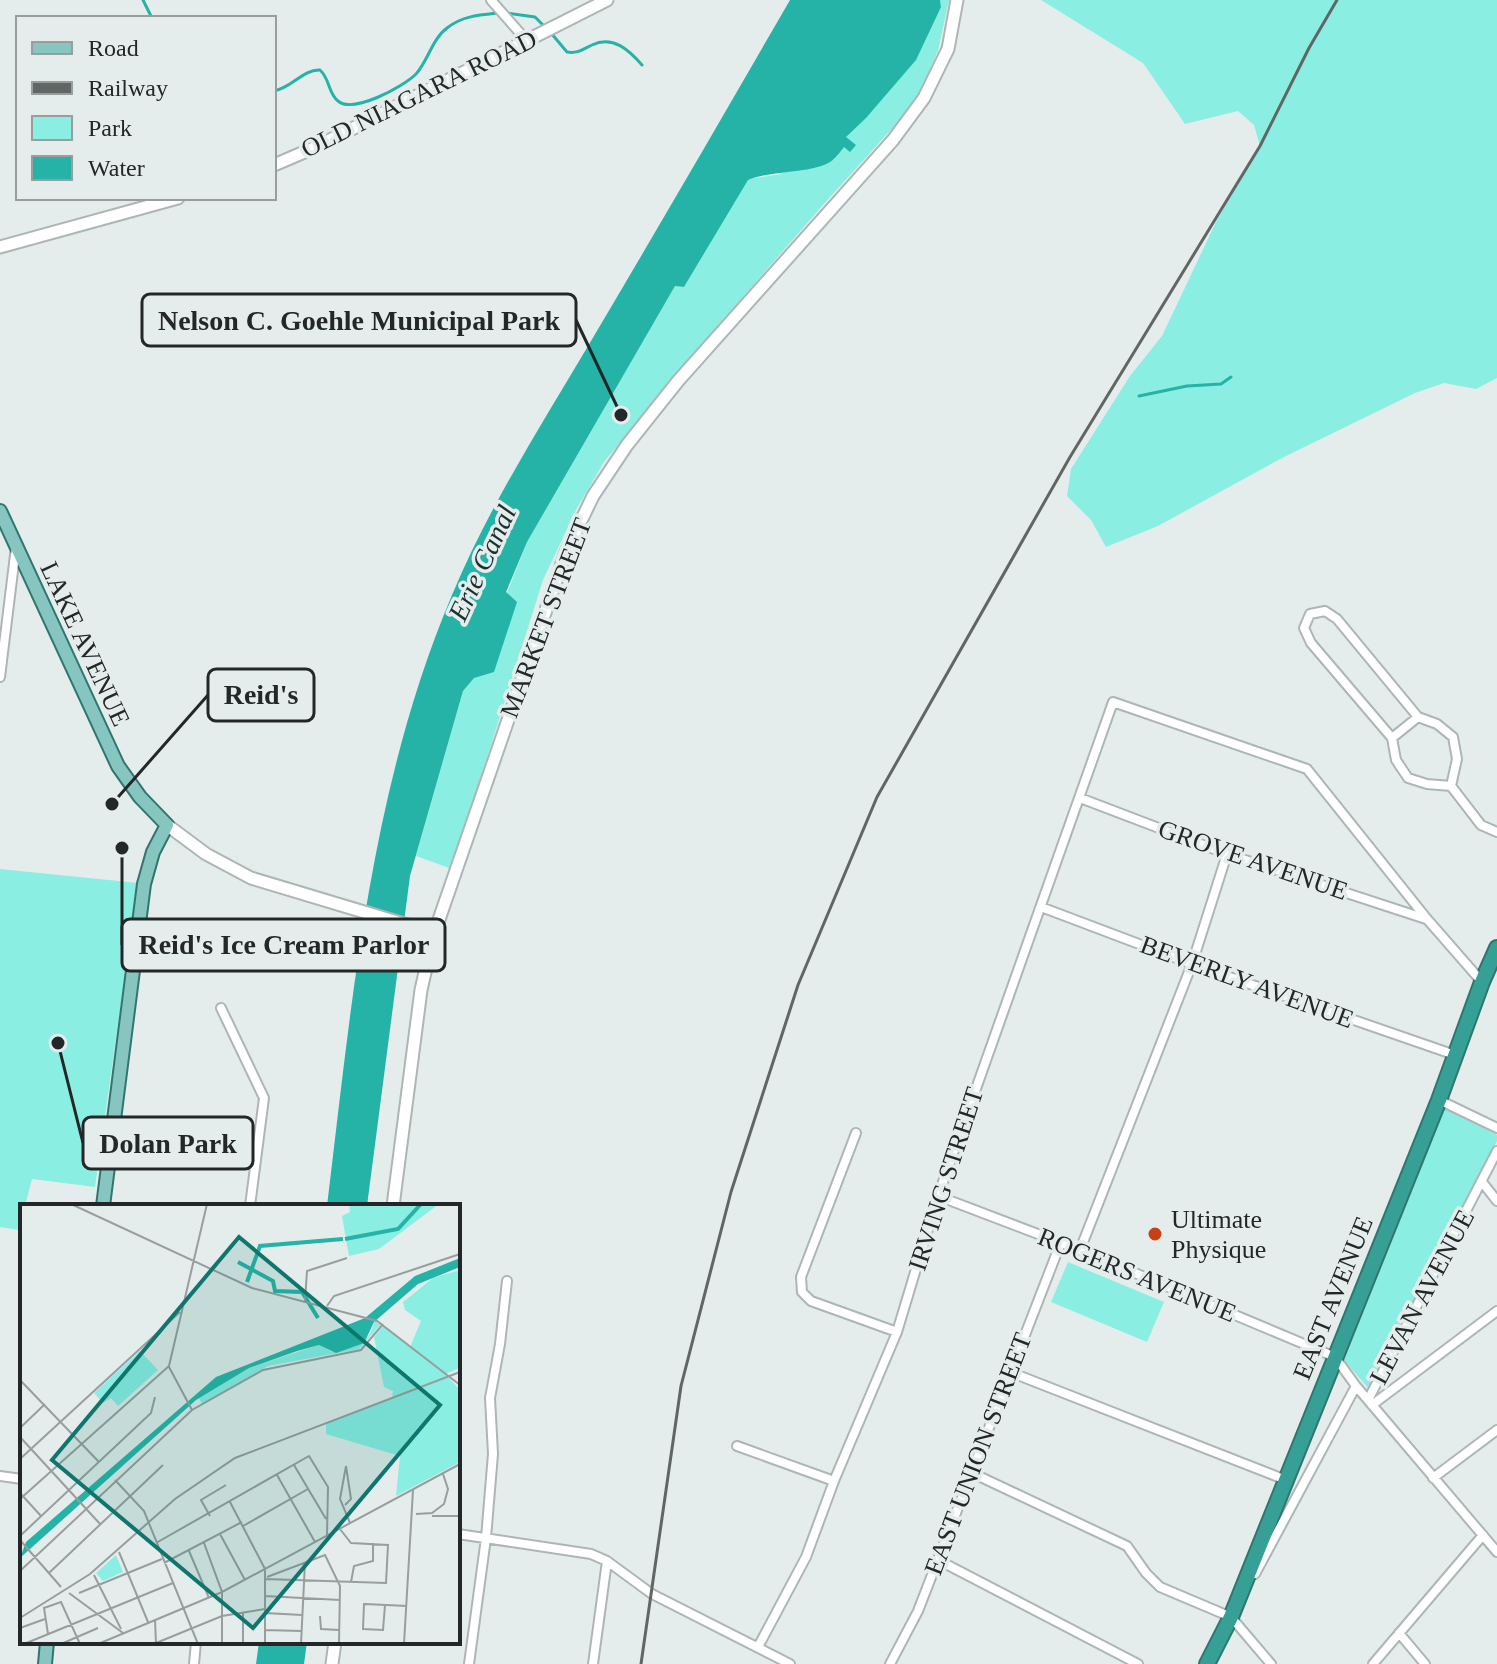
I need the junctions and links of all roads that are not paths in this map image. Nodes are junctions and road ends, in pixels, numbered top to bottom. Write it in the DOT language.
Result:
graph roads {
  1 [pos="491,0"];
  2 [pos="607,0"];
  3 [pos="957,0"];
  4 [pos="527,41"];
  5 [pos="276,164"];
  6 [pos="171,200"];
  7 [pos="0,247"];
  8 [pos="0,511"];
  9 [pos="16,547"];
  10 [pos="0,677"];
  11 [pos="1418,717"];
  12 [pos="1392,738"];
  13 [pos="1451,786"];
  14 [pos="1080,798"];
  15 [pos="167,825"];
  16 [pos="1497,832"];
  17 [pos="1227,854"];
  18 [pos="1041,907"];
  19 [pos="1427,919"];
  20 [pos="434,933"];
  21 [pos="1497,948"];
  22 [pos="1192,964"];
  23 [pos="1482,982"];
  24 [pos="221,1008"];
  25 [pos="1455,1055"];
  26 [pos="1439,1100"];
  27 [pos="1497,1128"];
  28 [pos="856,1133"];
  29 [pos="1497,1151"];
  30 [pos="1482,1182"];
  31 [pos="938,1196"];
  32 [pos="1497,1201"];
  33 [pos="103,1204"];
  34 [pos="250,1204"];
  35 [pos="393,1204"];
  36 [pos="1061,1242"];
  37 [pos="1080,1250"];
  38 [pos="507,1281"];
  39 [pos="1497,1311"];
  40 [pos="897,1332"];
  41 [pos="1335,1357"];
  42 [pos="1010,1372"];
  43 [pos="1356,1386"];
  44 [pos="1370,1402"];
  45 [pos="1497,1430"];
  46 [pos="737,1446"];
  47 [pos="970,1472"];
  48 [pos="0,1476"];
  49 [pos="1433,1478"];
  50 [pos="20,1479"];
  51 [pos="1286,1480"];
  52 [pos="834,1481"];
  53 [pos="460,1534"];
  54 [pos="1483,1535"];
  55 [pos="486,1538"];
  56 [pos="1497,1551"];
  57 [pos="938,1560"];
  58 [pos="607,1561"];
  59 [pos="1231,1617"];
  60 [pos="1399,1633"];
  61 [pos="47,1644"];
  62 [pos="196,1644"];
  63 [pos="335,1644"];
  64 [pos="758,1647"];
  65 [pos="45,1664"];
  66 [pos="194,1664"];
  67 [pos="332,1664"];
  68 [pos="469,1664"];
  69 [pos="593,1664"];
  70 [pos="790,1664"];
  71 [pos="890,1664"];
  72 [pos="1138,1664"];
  73 [pos="1207,1664"];
  74 [pos="1271,1664"];
  75 [pos="1373,1664"];
  76 [pos="1425,1664"];
  1 -- 4 [label="street"];
  2 -- 4 [label="street, OLD NIAGARA ROAD"];
  3 -- 20 [label="street, MARKET STREET"];
  4 -- 5 [label="street, OLD NIAGARA ROAD"];
  6 -- 7 [label="street"];
  8 -- 9 [label="main road, LAKE AVENUE"];
  9 -- 10 [label="street"];
  9 -- 15 [label="main road, LAKE AVENUE"];
  11 -- 12 [label="street"];
  11 -- 12 [label="street"];
  11 -- 13 [label="street"];
  12 -- 13 [label="street"];
  13 -- 16 [label="street"];
  14 -- 17 [label="street, GROVE AVENUE"];
  14 -- 18 [label="street, IRVING STREET"];
  14 -- 19 [label="street, IRVING STREET"];
  15 -- 20 [label="street, LAKE AVENUE"];
  15 -- 33 [label="main road"];
  17 -- 19 [label="street, GROVE AVENUE"];
  17 -- 22 [label="street"];
  18 -- 22 [label="street, BEVERLY AVENUE"];
  18 -- 31 [label="street, IRVING STREET"];
  19 -- 23 [label="street"];
  20 -- 35 [label="street, MARKET STREET"];
  21 -- 23 [label="highway, EAST AVENUE"];
  22 -- 25 [label="street, BEVERLY AVENUE"];
  22 -- 37 [label="street"];
  23 -- 25 [label="highway, EAST AVENUE"];
  24 -- 34 [label="street"];
  25 -- 26 [label="highway, EAST AVENUE"];
  26 -- 27 [label="street"];
  26 -- 41 [label="highway, EAST AVENUE"];
  28 -- 40 [label="street"];
  29 -- 30 [label="street, LEVAN AVENUE"];
  30 -- 32 [label="street"];
  30 -- 44 [label="street, LEVAN AVENUE"];
  31 -- 36 [label="street, ROGERS AVENUE"];
  31 -- 40 [label="street, IRVING STREET"];
  36 -- 37 [label="street, ROGERS AVENUE"];
  36 -- 42 [label="street, EAST UNION STREET"];
  37 -- 41 [label="street, ROGERS AVENUE"];
  38 -- 55 [label="street"];
  39 -- 44 [label="street"];
  40 -- 52 [label="street, IRVING STREET"];
  41 -- 43 [label="street"];
  41 -- 51 [label="highway, EAST AVENUE"];
  42 -- 47 [label="street, EAST UNION STREET"];
  42 -- 51 [label="street"];
  43 -- 44 [label="street"];
  43 -- 59 [label="street, LEVAN AVENUE"];
  44 -- 49 [label="street"];
  45 -- 49 [label="street"];
  46 -- 52 [label="street"];
  47 -- 57 [label="street, EAST UNION STREET"];
  47 -- 59 [label="street"];
  48 -- 50 [label="street"];
  49 -- 54 [label="street"];
  51 -- 59 [label="highway, EAST AVENUE"];
  52 -- 64 [label="street, IRVING STREET"];
  53 -- 55 [label="street"];
  54 -- 56 [label="street"];
  54 -- 60 [label="street"];
  55 -- 58 [label="street"];
  55 -- 68 [label="street"];
  57 -- 71 [label="street, EAST UNION STREET"];
  57 -- 72 [label="street"];
  58 -- 64 [label="street"];
  58 -- 69 [label="street"];
  59 -- 73 [label="highway, EAST AVENUE"];
  59 -- 74 [label="street"];
  60 -- 75 [label="street"];
  60 -- 76 [label="street"];
  61 -- 65 [label="main road"];
  62 -- 66 [label="street"];
  63 -- 67 [label="street"];
  64 -- 70 [label="street"];
}
